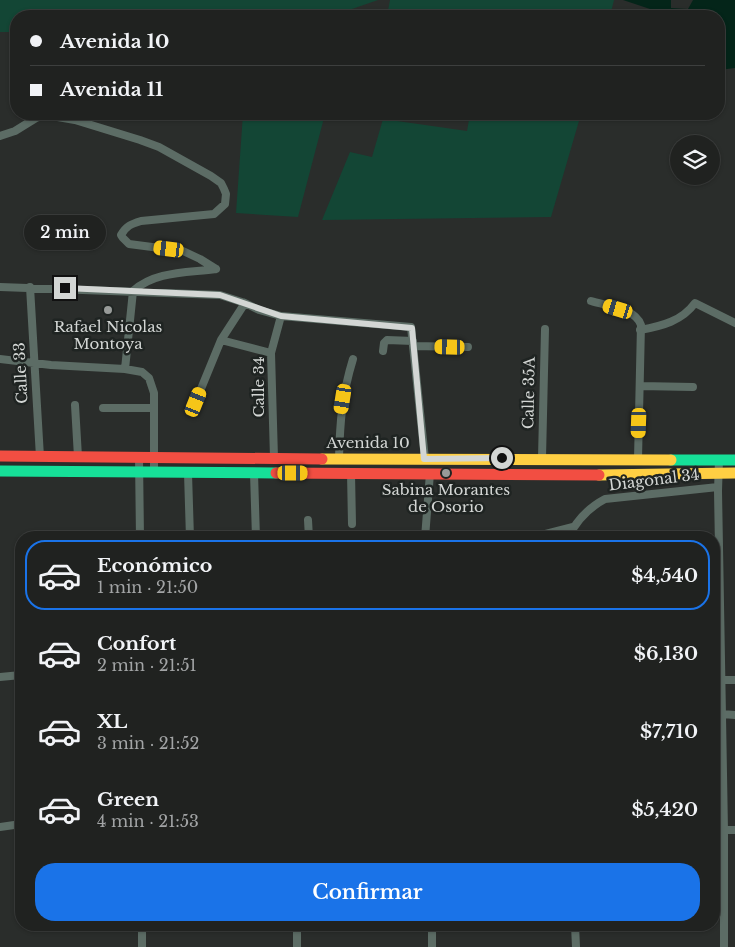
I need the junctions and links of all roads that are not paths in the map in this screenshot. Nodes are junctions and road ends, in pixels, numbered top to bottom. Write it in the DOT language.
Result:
graph roads {
  1 [pos="33,120"];
  2 [pos="75,120"];
  3 [pos="0,136"];
  4 [pos="0,287"];
  5 [pos="30,287"];
  6 [pos="133,291"];
  7 [pos="591,301"];
  8 [pos="245,303"];
  9 [pos="281,316"];
  10 [pos="735,324"];
  11 [pos="545,329"];
  12 [pos="640,330"];
  13 [pos="221,340"];
  14 [pos="413,343"];
  15 [pos="468,347"];
  16 [pos="383,351"];
  17 [pos="271,353"];
  18 [pos="0,359"];
  19 [pos="353,359"];
  20 [pos="34,362"];
  21 [pos="125,369"];
  22 [pos="640,386"];
  23 [pos="693,387"];
  24 [pos="196,402"];
  25 [pos="75,405"];
  26 [pos="103,408"];
  27 [pos="154,408"];
  28 [pos="0,456"];
  29 [pos="40,457"];
  30 [pos="78,457"];
  31 [pos="139,458"];
  32 [pos="155,458"];
  33 [pos="274,458"];
  34 [pos="338,458"];
  35 [pos="542,458"];
  36 [pos="424,459"];
  37 [pos="638,459"];
  38 [pos="719,459"];
  39 [pos="735,460"];
  40 [pos="0,471"];
  41 [pos="154,472"];
  42 [pos="139,473"];
  43 [pos="188,473"];
  44 [pos="254,473"];
  45 [pos="351,473"];
  46 [pos="430,473"];
  47 [pos="719,473"];
  48 [pos="735,473"];
  49 [pos="718,487"];
  50 [pos="308,520"];
  51 [pos="352,524"];
  52 [pos="573,527"];
  53 [pos="140,531"];
  54 [pos="190,531"];
  55 [pos="256,531"];
  56 [pos="309,531"];
  57 [pos="426,531"];
  58 [pos="557,531"];
  59 [pos="571,531"];
  60 [pos="718,531"];
  61 [pos="720,666"];
  62 [pos="15,676"];
  63 [pos="0,677"];
  64 [pos="722,680"];
  65 [pos="735,680"];
  66 [pos="720,701"];
  67 [pos="720,711"];
  68 [pos="735,715"];
  69 [pos="720,735"];
  70 [pos="15,825"];
  71 [pos="0,827"];
  72 [pos="720,830"];
  73 [pos="724,830"];
  74 [pos="735,830"];
  75 [pos="142,931"];
  76 [pos="296,931"];
  77 [pos="432,931"];
  78 [pos="575,931"];
  79 [pos="142,947"];
  80 [pos="297,947"];
  81 [pos="432,947"];
  82 [pos="576,947"];
  83 [pos="724,947"];
  1 -- 3 [label="street"];
  2 -- 6 [label="street"];
  4 -- 5 [label="street"];
  5 -- 6 [label="street"];
  5 -- 20 [label="street, Calle 33"];
  6 -- 8 [label="street"];
  6 -- 21 [label="street"];
  7 -- 12 [label="street"];
  8 -- 9 [label="street"];
  8 -- 13 [label="street"];
  9 -- 14 [label="street"];
  9 -- 17 [label="street, Calle 34"];
  10 -- 12 [label="street"];
  11 -- 35 [label="street, Calle 35A"];
  12 -- 22 [label="street"];
  13 -- 17 [label="street"];
  13 -- 24 [label="street"];
  14 -- 15 [label="street"];
  14 -- 16 [label="street"];
  14 -- 36 [label="street"];
  17 -- 33 [label="street, Calle 34"];
  18 -- 20 [label="street"];
  19 -- 34 [label="street"];
  20 -- 21 [label="street"];
  20 -- 29 [label="street, Calle 33"];
  21 -- 27 [label="street"];
  22 -- 23 [label="street"];
  22 -- 37 [label="street"];
  25 -- 30 [label="street"];
  26 -- 27 [label="street"];
  27 -- 32 [label="street"];
  28 -- 29 [label="main road, Avenida 10"];
  29 -- 30 [label="main road, Avenida 10"];
  30 -- 31 [label="main road, Avenida 10"];
  31 -- 32 [label="main road, Avenida 10"];
  31 -- 42 [label="street"];
  32 -- 33 [label="main road, Avenida 10"];
  32 -- 41 [label="street"];
  33 -- 34 [label="main road, Avenida 10"];
  34 -- 36 [label="main road, Avenida 10"];
  35 -- 36 [label="main road, Avenida 10"];
  35 -- 37 [label="main road, Avenida 10"];
  37 -- 38 [label="main road, Avenida 10"];
  38 -- 39 [label="main road, Avenida 10"];
  38 -- 47 [label="street"];
  40 -- 42 [label="main road, Avenida 10"];
  41 -- 42 [label="main road, Avenida 10"];
  41 -- 43 [label="main road, Avenida 10"];
  42 -- 53 [label="street"];
  43 -- 44 [label="main road, Avenida 10"];
  43 -- 54 [label="street"];
  44 -- 45 [label="main road, Avenida 10"];
  44 -- 55 [label="street"];
  45 -- 46 [label="main road, Avenida 10"];
  45 -- 51 [label="street"];
  46 -- 47 [label="main road, Avenida 10"];
  46 -- 57 [label="street"];
  47 -- 48 [label="main road, Avenida 10"];
  47 -- 49 [label="street"];
  49 -- 52 [label="street, Diagonal 34"];
  49 -- 60 [label="street"];
  50 -- 56 [label="street"];
  52 -- 58 [label="street"];
  52 -- 59 [label="street"];
  61 -- 64 [label="street"];
  62 -- 63 [label="street"];
  64 -- 65 [label="street"];
  64 -- 66 [label="street"];
  67 -- 68 [label="street"];
  69 -- 73 [label="street"];
  70 -- 71 [label="street"];
  72 -- 73 [label="street"];
  73 -- 74 [label="street"];
  73 -- 83 [label="street"];
  75 -- 79 [label="street"];
  76 -- 80 [label="street"];
  77 -- 81 [label="street"];
  78 -- 82 [label="street"];
}
